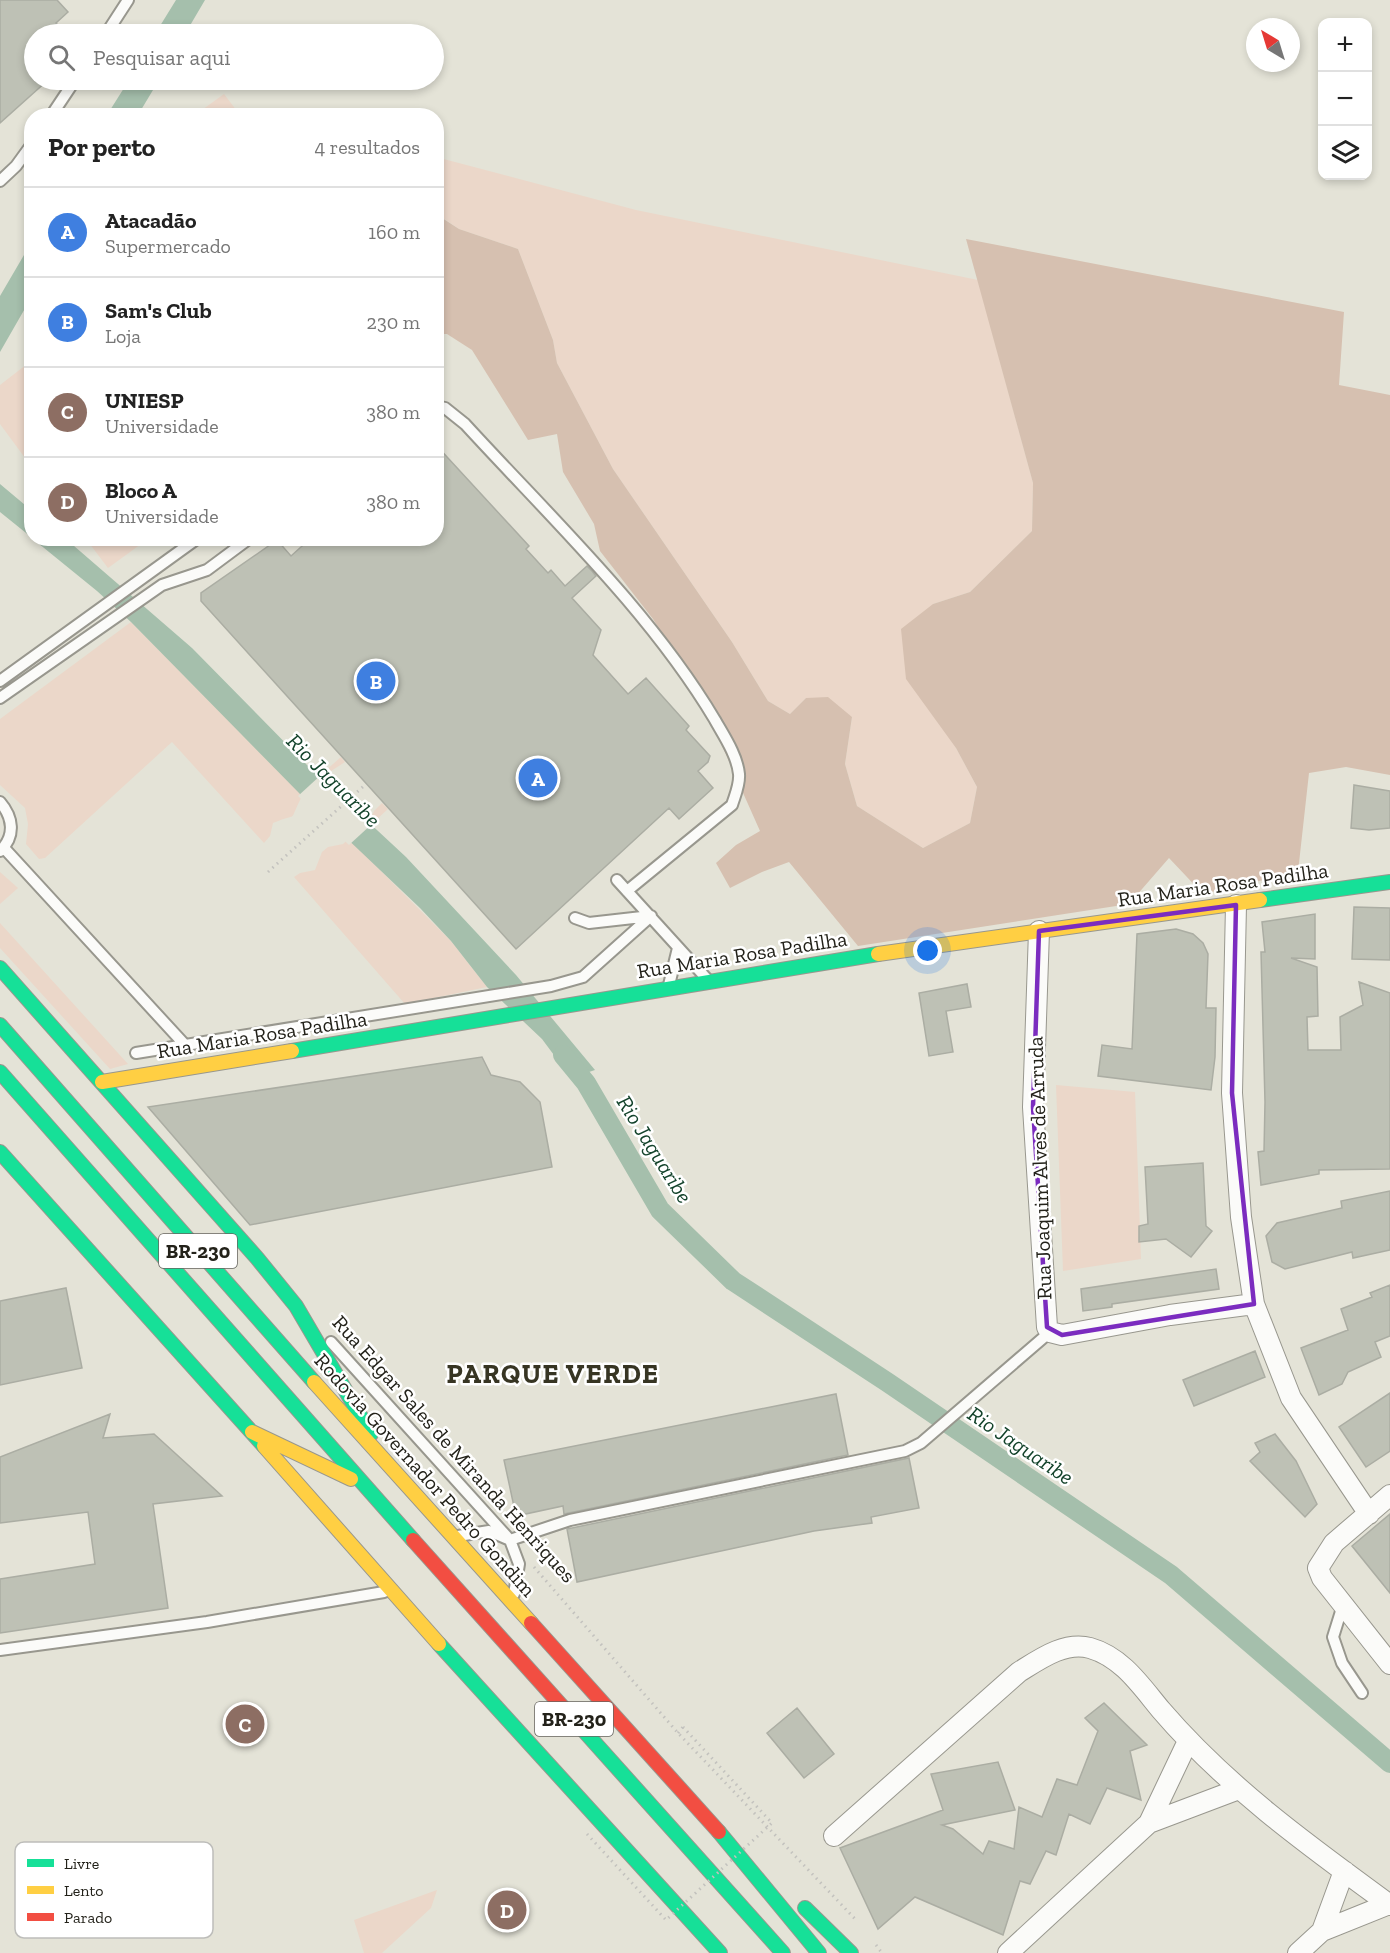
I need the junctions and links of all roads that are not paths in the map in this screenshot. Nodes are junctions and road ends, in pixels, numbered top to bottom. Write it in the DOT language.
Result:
graph roads {
  1 [pos="128,0"];
  2 [pos="112,24"];
  3 [pos="68,90"];
  4 [pos="56,108"];
  5 [pos="24,155"];
  6 [pos="0,181"];
  7 [pos="444,408"];
  8 [pos="187,546"];
  9 [pos="239,546"];
  10 [pos="0,681"];
  11 [pos="0,698"];
  12 [pos="0,802"];
  13 [pos="2,849"];
  14 [pos="617,880"];
  15 [pos="1390,882"];
  16 [pos="627,891"];
  17 [pos="1236,905"];
  18 [pos="651,916"];
  19 [pos="574,918"];
  20 [pos="1039,931"];
  21 [pos="678,948"];
  22 [pos="0,968"];
  23 [pos="710,981"];
  24 [pos="668,988"];
  25 [pos="0,1025"];
  26 [pos="185,1045"];
  27 [pos="136,1053"];
  28 [pos="0,1072"];
  29 [pos="102,1082"];
  30 [pos="0,1152"];
  31 [pos="1254,1304"];
  32 [pos="296,1306"];
  33 [pos="1050,1332"];
  34 [pos="252,1432"];
  35 [pos="397,1477"];
  36 [pos="364,1485"];
  37 [pos="1390,1495"];
  38 [pos="1369,1514"];
  39 [pos="452,1537"];
  40 [pos="510,1540"];
  41 [pos="390,1590"];
  42 [pos="513,1604"];
  43 [pos="1343,1605"];
  44 [pos="0,1650"];
  45 [pos="1390,1665"];
  46 [pos="1362,1693"];
  47 [pos="1188,1741"];
  48 [pos="1239,1789"];
  49 [pos="687,1794"];
  50 [pos="1149,1823"];
  51 [pos="834,1836"];
  52 [pos="1344,1871"];
  53 [pos="1390,1905"];
  54 [pos="1322,1931"];
  55 [pos="720,1953"];
  56 [pos="783,1953"];
  57 [pos="819,1953"];
  58 [pos="851,1953"];
  59 [pos="1008,1953"];
  60 [pos="1298,1953"];
  1 -- 2 [label="lane"];
  3 -- 4 [label="lane"];
  5 -- 6 [label="lane"];
  7 -- 16 [label="lane"];
  8 -- 10 [label="lane"];
  9 -- 11 [label="lane"];
  12 -- 13 [label="lane"];
  13 -- 26 [label="lane"];
  14 -- 16 [label="lane"];
  15 -- 17 [label="main road, Rua Maria Rosa Padilha"];
  16 -- 18 [label="lane"];
  17 -- 20 [label="main road, Rua Maria Rosa Padilha"];
  17 -- 31 [label="street"];
  18 -- 19 [label="lane"];
  18 -- 21 [label="lane"];
  18 -- 26 [label="lane"];
  20 -- 23 [label="main road, Rua Maria Rosa Padilha"];
  20 -- 33 [label="street, Rua Joaquim Alves de Arruda"];
  21 -- 23 [label="lane"];
  21 -- 24 [label="lane"];
  22 -- 29 [label="main road, Rua Edgar Sales de Miranda Henriques"];
  23 -- 24 [label="main road, Rua Maria Rosa Padilha"];
  24 -- 29 [label="main road, Rua Maria Rosa Padilha"];
  25 -- 35 [label="main road, Rodovia Governador Pedro Gondim / BR-230"];
  26 -- 27 [label="lane"];
  28 -- 36 [label="main road, BR-230"];
  29 -- 32 [label="main road, Rua Edgar Sales de Miranda Henriques"];
  30 -- 34 [label="main road"];
  31 -- 33 [label="street"];
  31 -- 38 [label="street"];
  32 -- 35 [label="main road"];
  32 -- 40 [label="lane, Rua Edgar Sales de Miranda Henriques"];
  33 -- 40 [label="lane"];
  34 -- 36 [label="main road"];
  34 -- 41 [label="main road"];
  35 -- 39 [label="main road, Rodovia Governador Pedro Gondim / BR-230"];
  36 -- 56 [label="main road, BR-230"];
  37 -- 38 [label="street"];
  38 -- 43 [label="street"];
  39 -- 40 [label="lane"];
  39 -- 42 [label="main road, Rodovia Governador Pedro Gondim / BR-230"];
  40 -- 42 [label="lane"];
  41 -- 44 [label="lane"];
  41 -- 55 [label="main road"];
  42 -- 49 [label="main road, Rodovia Governador Pedro Gondim / BR-230"];
  43 -- 45 [label="street"];
  43 -- 46 [label="lane"];
  47 -- 48 [label="street"];
  47 -- 50 [label="street"];
  47 -- 51 [label="street"];
  48 -- 50 [label="street"];
  48 -- 52 [label="street"];
  49 -- 57 [label="main road, Rodovia Governador Pedro Gondim / BR-230"];
  49 -- 58 [label="main road"];
  50 -- 59 [label="street"];
  52 -- 53 [label="street"];
  52 -- 54 [label="street"];
  53 -- 54 [label="street"];
  54 -- 60 [label="street"];
}
